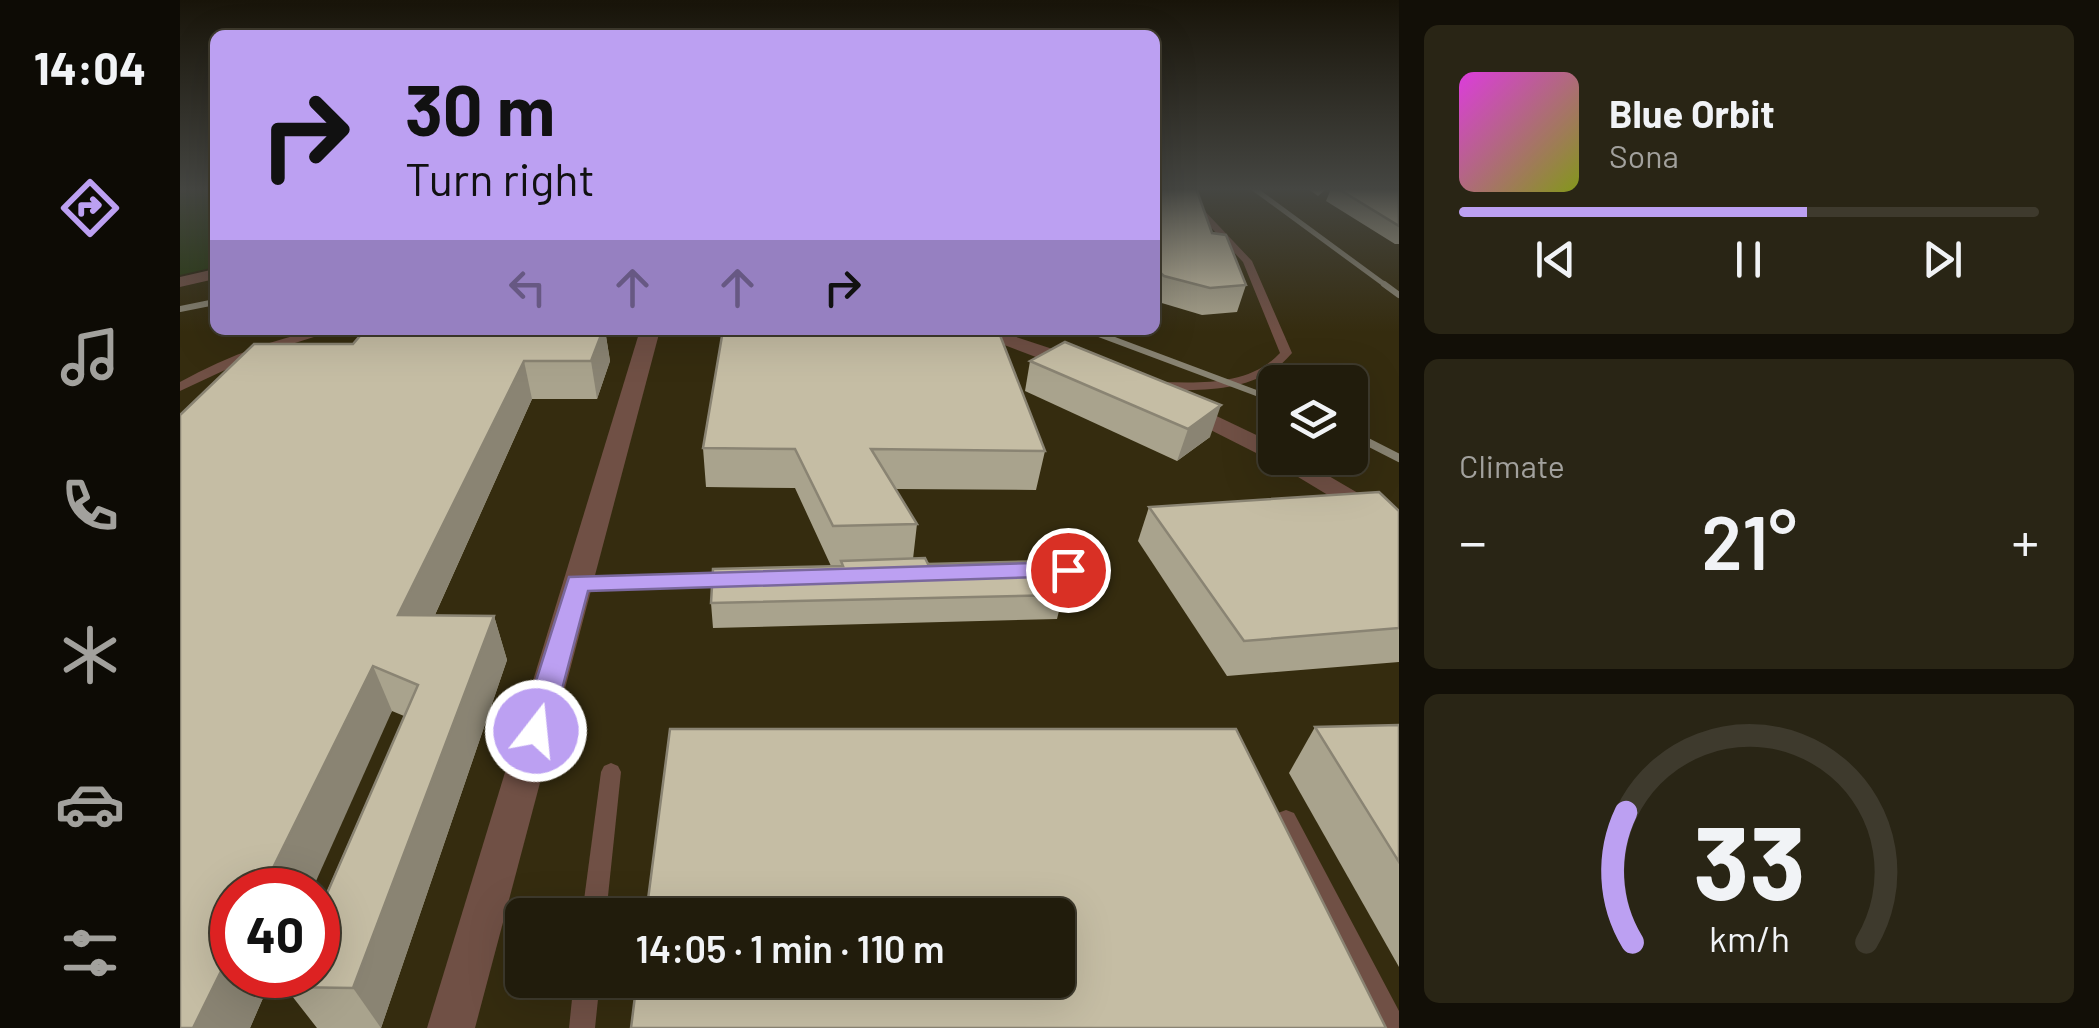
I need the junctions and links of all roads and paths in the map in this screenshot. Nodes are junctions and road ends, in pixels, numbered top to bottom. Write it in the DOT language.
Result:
graph roads {
  1 [pos="1223,236"];
  2 [pos="210,275"];
  3 [pos="180,282"];
  4 [pos="310,335"];
  5 [pos="649,335"];
  6 [pos="990,335"];
  7 [pos="1103,373"];
  8 [pos="1139,386"];
  9 [pos="180,387"];
  10 [pos="1258,446"];
  11 [pos="1309,475"];
  12 [pos="1399,529"];
  13 [pos="1068,570"];
  14 [pos="1009,572"];
  15 [pos="754,578"];
  16 [pos="578,582"];
  17 [pos="611,772"];
  18 [pos="1286,820"];
  19 [pos="596,898"];
  20 [pos="585,998"];
  21 [pos="451,1028"];
  22 [pos="582,1028"];
  23 [pos="1394,1028"];
  1 -- 8 [label="lane"];
  2 -- 3 [label="street"];
  4 -- 9 [label="lane"];
  5 -- 16 [label="street"];
  6 -- 7 [label="street"];
  8 -- 10 [label="street"];
  11 -- 12 [label="street"];
  13 -- 14 [label="lane"];
  15 -- 16 [label="lane"];
  16 -- 21 [label="street"];
  17 -- 19 [label="lane"];
  18 -- 23 [label="lane"];
  20 -- 22 [label="lane"];
}
